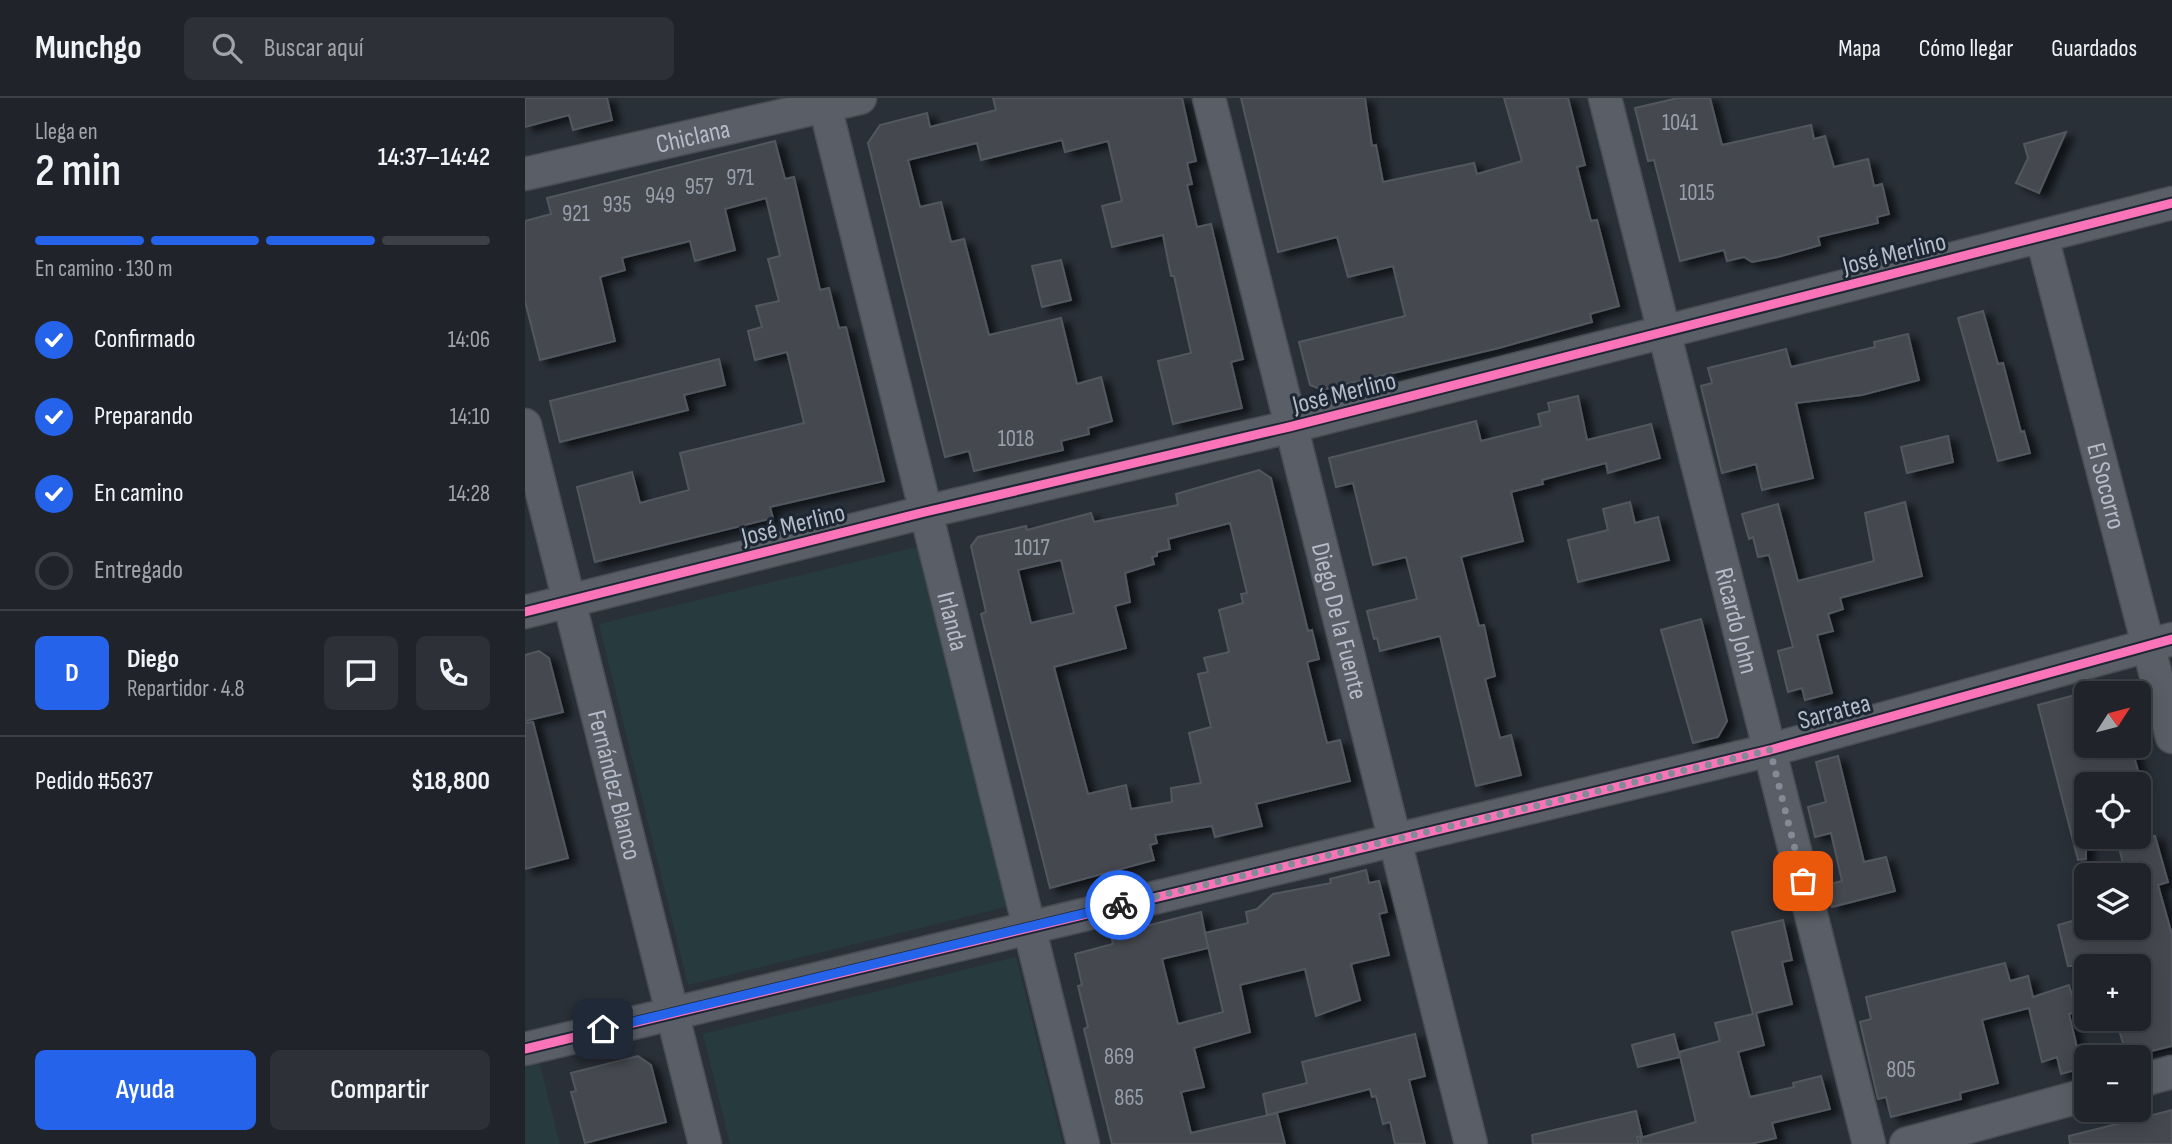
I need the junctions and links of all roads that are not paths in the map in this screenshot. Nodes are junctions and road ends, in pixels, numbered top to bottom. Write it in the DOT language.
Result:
graph roads {
  1 [pos="860,98"];
  2 [pos="1209,98"];
  3 [pos="1605,98"];
  4 [pos="824,102"];
  5 [pos="525,174"];
  6 [pos="2172,203"];
  7 [pos="2042,237"];
  8 [pos="1665,333"];
  9 [pos="525,425"];
  10 [pos="1289,427"];
  11 [pos="925,512"];
  12 [pos="571,601"];
  13 [pos="525,612"];
  14 [pos="2159,643"];
  15 [pos="2172,737"];
  16 [pos="1770,750"];
  17 [pos="1397,838"];
  18 [pos="1031,927"];
  19 [pos="671,1012"];
  20 [pos="525,1049"];
  21 [pos="2172,1072"];
  22 [pos="2151,1078"];
  23 [pos="2074,1099"];
  24 [pos="705,1144"];
  25 [pos="1083,1144"];
  26 [pos="1471,1144"];
  27 [pos="1870,1144"];
  28 [pos="1906,1144"];
  1 -- 4 [label="street, Chiclana"];
  2 -- 10 [label="street, Diego De la Fuente"];
  3 -- 8 [label="street, Ricardo John"];
  4 -- 5 [label="street, Chiclana"];
  4 -- 11 [label="street, Irlanda"];
  6 -- 7 [label="street, José Merlino"];
  7 -- 8 [label="street, José Merlino"];
  7 -- 14 [label="street, El Socorro"];
  8 -- 10 [label="street, José Merlino"];
  8 -- 16 [label="street, Ricardo John"];
  9 -- 12 [label="street, Fernández Blanco"];
  10 -- 11 [label="street, José Merlino"];
  10 -- 17 [label="street, Diego De la Fuente"];
  11 -- 12 [label="street, José Merlino"];
  11 -- 18 [label="street, Irlanda"];
  12 -- 13 [label="street, José Merlino"];
  12 -- 19 [label="street, Fernández Blanco"];
  14 -- 15 [label="street, El Socorro"];
  14 -- 16 [label="street, Sarratea"];
  16 -- 17 [label="street, Sarratea"];
  16 -- 27 [label="street, Ricardo John"];
  17 -- 18 [label="street, Sarratea"];
  17 -- 26 [label="street, Diego De la Fuente"];
  18 -- 19 [label="street, Sarratea"];
  18 -- 25 [label="street, Irlanda"];
  19 -- 20 [label="street, Sarratea"];
  19 -- 24 [label="street, Fernández Blanco"];
  21 -- 22 [label="street"];
  23 -- 28 [label="street"];
}
